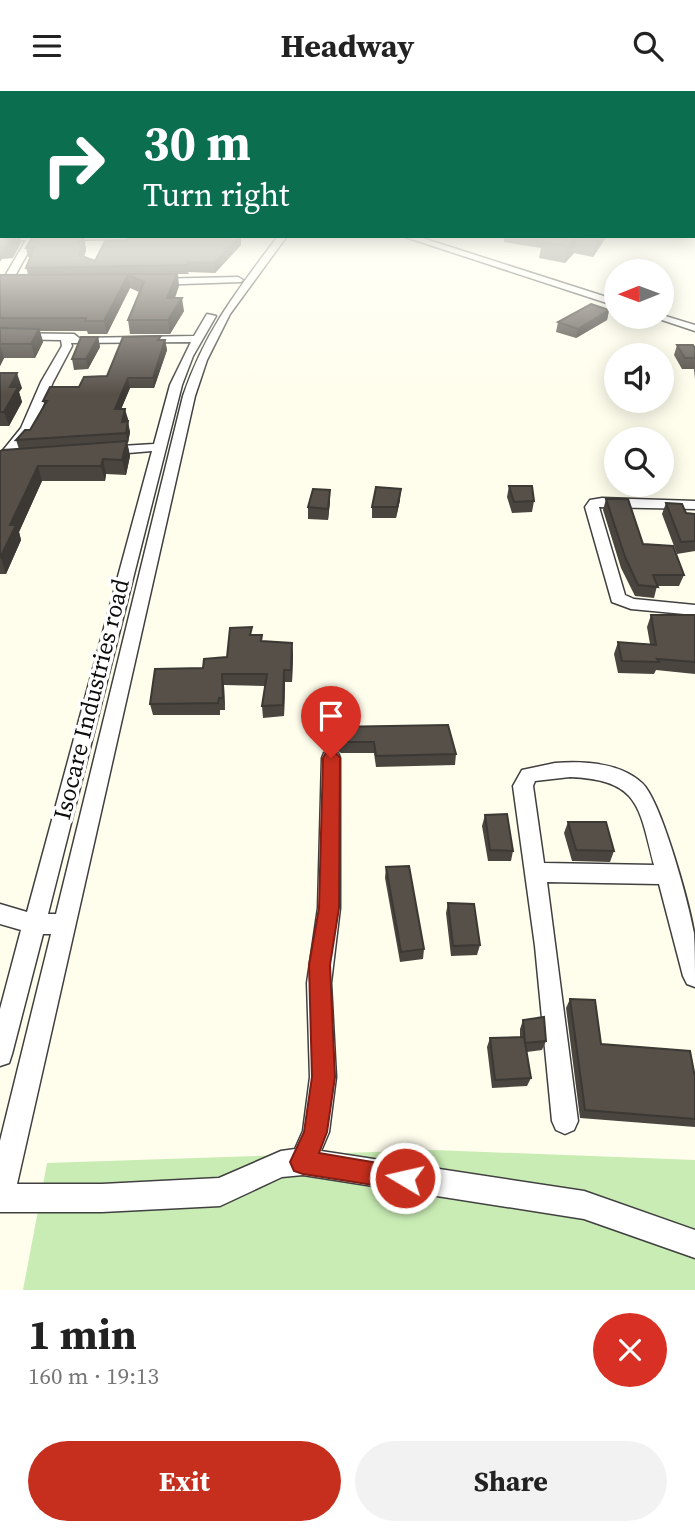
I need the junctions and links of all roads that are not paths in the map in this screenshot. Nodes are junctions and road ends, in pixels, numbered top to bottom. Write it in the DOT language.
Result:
graph roads {
  1 [pos="237,282"];
  2 [pos="250,282"];
  3 [pos="550,282"];
  4 [pos="3,283"];
  5 [pos="18,283"];
  6 [pos="604,299"];
  7 [pos="674,322"];
  8 [pos="695,328"];
  9 [pos="0,336"];
  10 [pos="197,339"];
  11 [pos="65,342"];
  12 [pos="159,447"];
  13 [pos="94,452"];
  14 [pos="28,457"];
  15 [pos="1,461"];
  16 [pos="695,505"];
  17 [pos="695,610"];
  18 [pos="331,758"];
  19 [pos="536,872"];
  20 [pos="667,875"];
  21 [pos="0,914"];
  22 [pos="34,924"];
  23 [pos="63,924"];
  24 [pos="695,976"];
  25 [pos="0,1054"];
  26 [pos="565,1121"];
  27 [pos="303,1162"];
  28 [pos="0,1197"];
  29 [pos="695,1244"];
  1 -- 10 [label="street, Isocare Industries road"];
  2 -- 23 [label="street, Isocare Industries road"];
  3 -- 6 [label="street"];
  4 -- 5 [label="street"];
  7 -- 8 [label="street"];
  9 -- 11 [label="street"];
  10 -- 11 [label="street"];
  10 -- 12 [label="street, Isocare Industries road"];
  11 -- 15 [label="street"];
  12 -- 13 [label="street"];
  12 -- 22 [label="street, Isocare Industries road"];
  14 -- 15 [label="street"];
  16 -- 17 [label="street"];
  18 -- 27 [label="street"];
  19 -- 20 [label="street"];
  19 -- 20 [label="street"];
  19 -- 26 [label="street"];
  20 -- 24 [label="street"];
  21 -- 22 [label="street"];
  22 -- 23 [label="street"];
  22 -- 25 [label="street, Isocare Industries road"];
  23 -- 28 [label="street, Isocare Industries road"];
  27 -- 28 [label="street"];
  27 -- 29 [label="street"];
}
